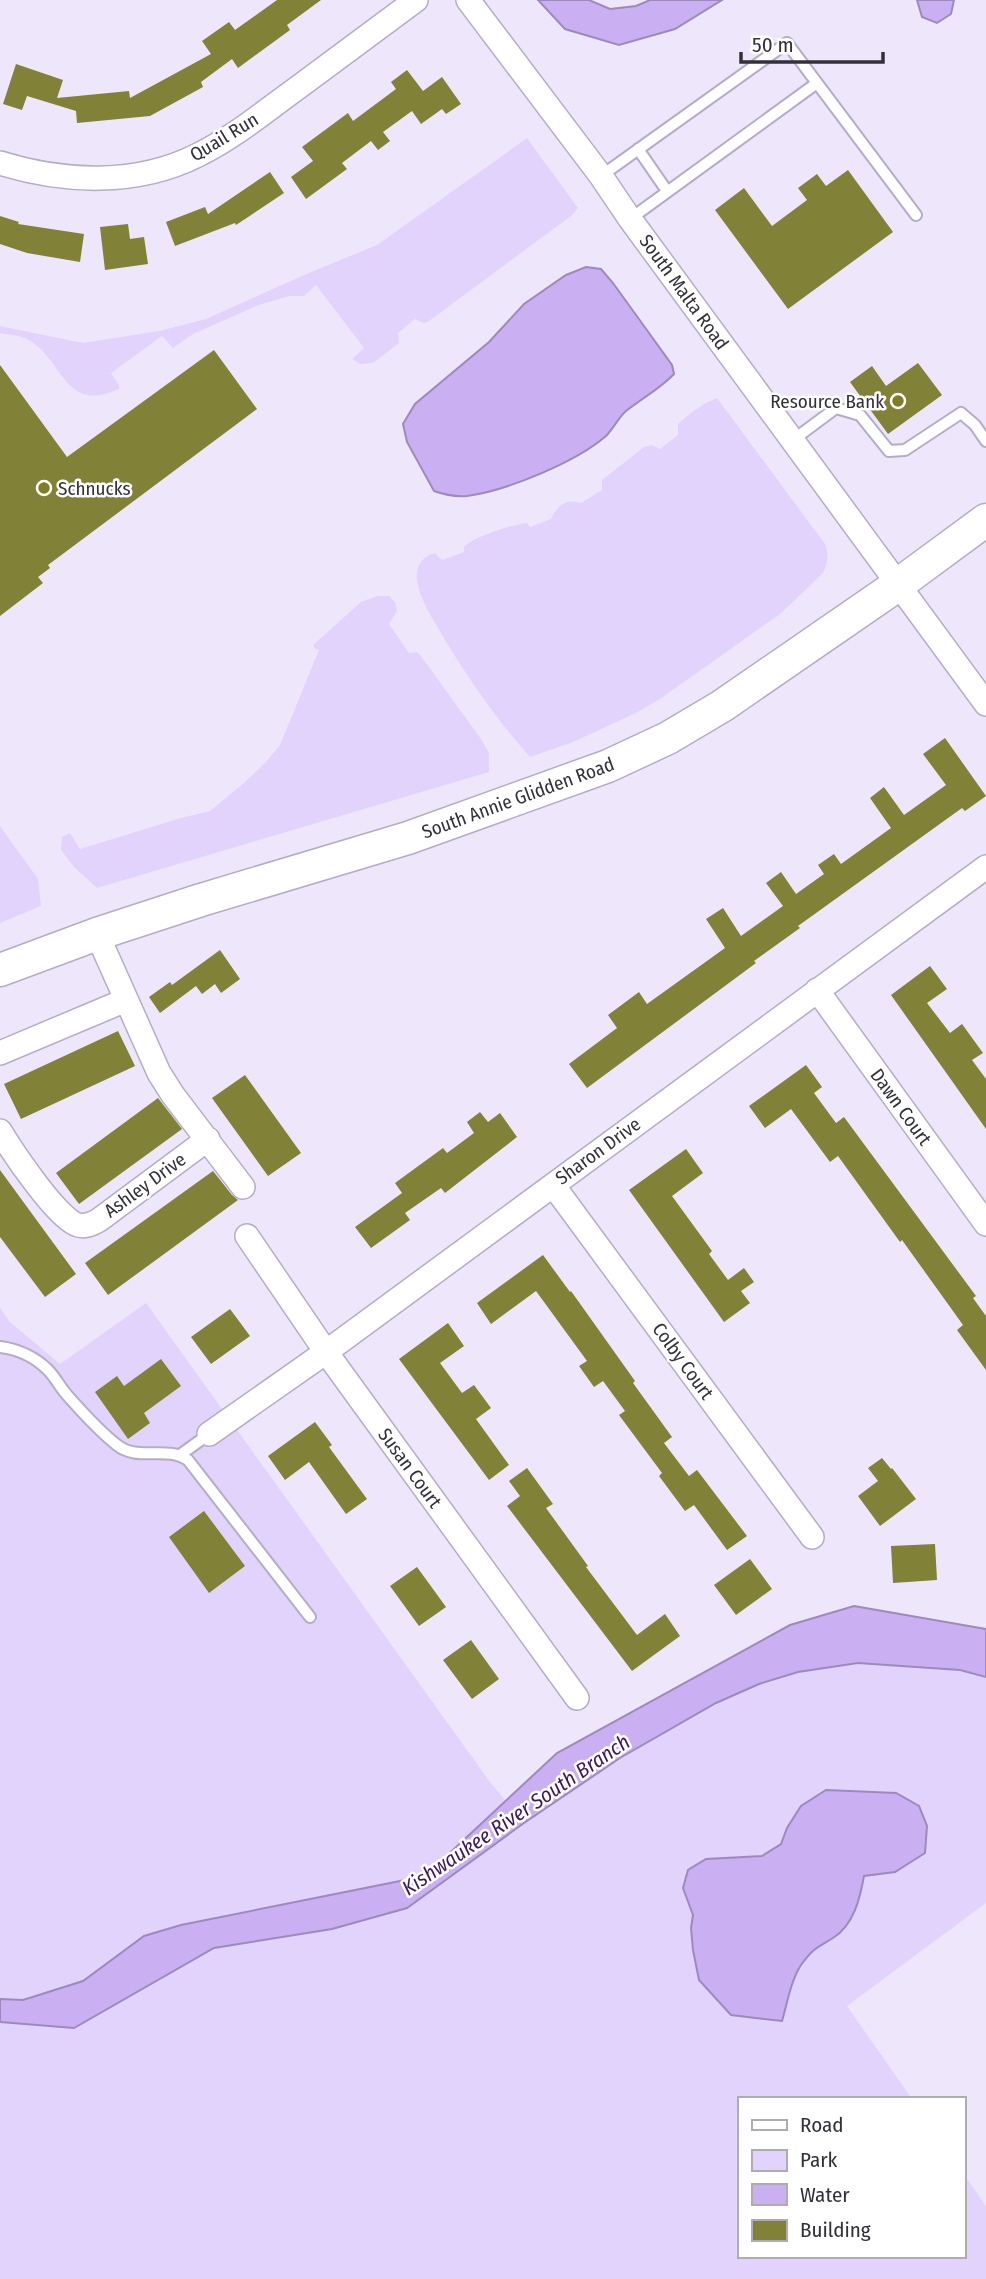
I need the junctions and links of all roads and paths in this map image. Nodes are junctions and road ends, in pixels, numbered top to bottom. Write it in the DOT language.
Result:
graph roads {
  1 [pos="416,0"];
  2 [pos="468,0"];
  3 [pos="817,83"];
  4 [pos="638,149"];
  5 [pos="0,163"];
  6 [pos="601,176"];
  7 [pos="667,191"];
  8 [pos="916,215"];
  9 [pos="630,219"];
  10 [pos="793,440"];
  11 [pos="986,442"];
  12 [pos="986,520"];
  13 [pos="899,584"];
  14 [pos="986,705"];
  15 [pos="986,867"];
  16 [pos="97,934"];
  17 [pos="0,970"];
  18 [pos="817,990"];
  19 [pos="125,1000"];
  20 [pos="0,1053"];
  21 [pos="0,1131"];
  22 [pos="208,1139"];
  23 [pos="554,1185"];
  24 [pos="243,1187"];
  25 [pos="986,1224"];
  26 [pos="247,1236"];
  27 [pos="0,1347"];
  28 [pos="326,1352"];
  29 [pos="209,1434"];
  30 [pos="180,1455"];
  31 [pos="812,1537"];
  32 [pos="310,1617"];
  33 [pos="577,1698"];
  1 -- 5 [label="street, Quail Run"];
  2 -- 6 [label="street, South Malta Road"];
  3 -- 4 [label="lane"];
  3 -- 7 [label="lane"];
  3 -- 8 [label="lane"];
  4 -- 6 [label="lane"];
  4 -- 7 [label="lane"];
  6 -- 9 [label="street, South Malta Road"];
  7 -- 9 [label="lane"];
  9 -- 10 [label="street, South Malta Road"];
  10 -- 11 [label="lane"];
  10 -- 13 [label="street, South Malta Road"];
  12 -- 13 [label="main road, South Annie Glidden Road"];
  13 -- 14 [label="street, South Malta Road"];
  13 -- 16 [label="main road, South Annie Glidden Road"];
  15 -- 18 [label="street, Sharon Drive"];
  16 -- 17 [label="main road, South Annie Glidden Road"];
  16 -- 19 [label="street"];
  18 -- 23 [label="street, Sharon Drive"];
  18 -- 25 [label="street, Dawn Court"];
  19 -- 20 [label="street"];
  19 -- 22 [label="street"];
  21 -- 22 [label="street, Ashley Drive"];
  22 -- 24 [label="street"];
  23 -- 28 [label="street, Sharon Drive"];
  23 -- 31 [label="street, Colby Court"];
  26 -- 28 [label="street, Susan Court"];
  27 -- 30 [label="lane"];
  28 -- 29 [label="street, Sharon Drive"];
  28 -- 33 [label="street, Susan Court"];
  29 -- 30 [label="lane"];
  30 -- 32 [label="lane"];
}
